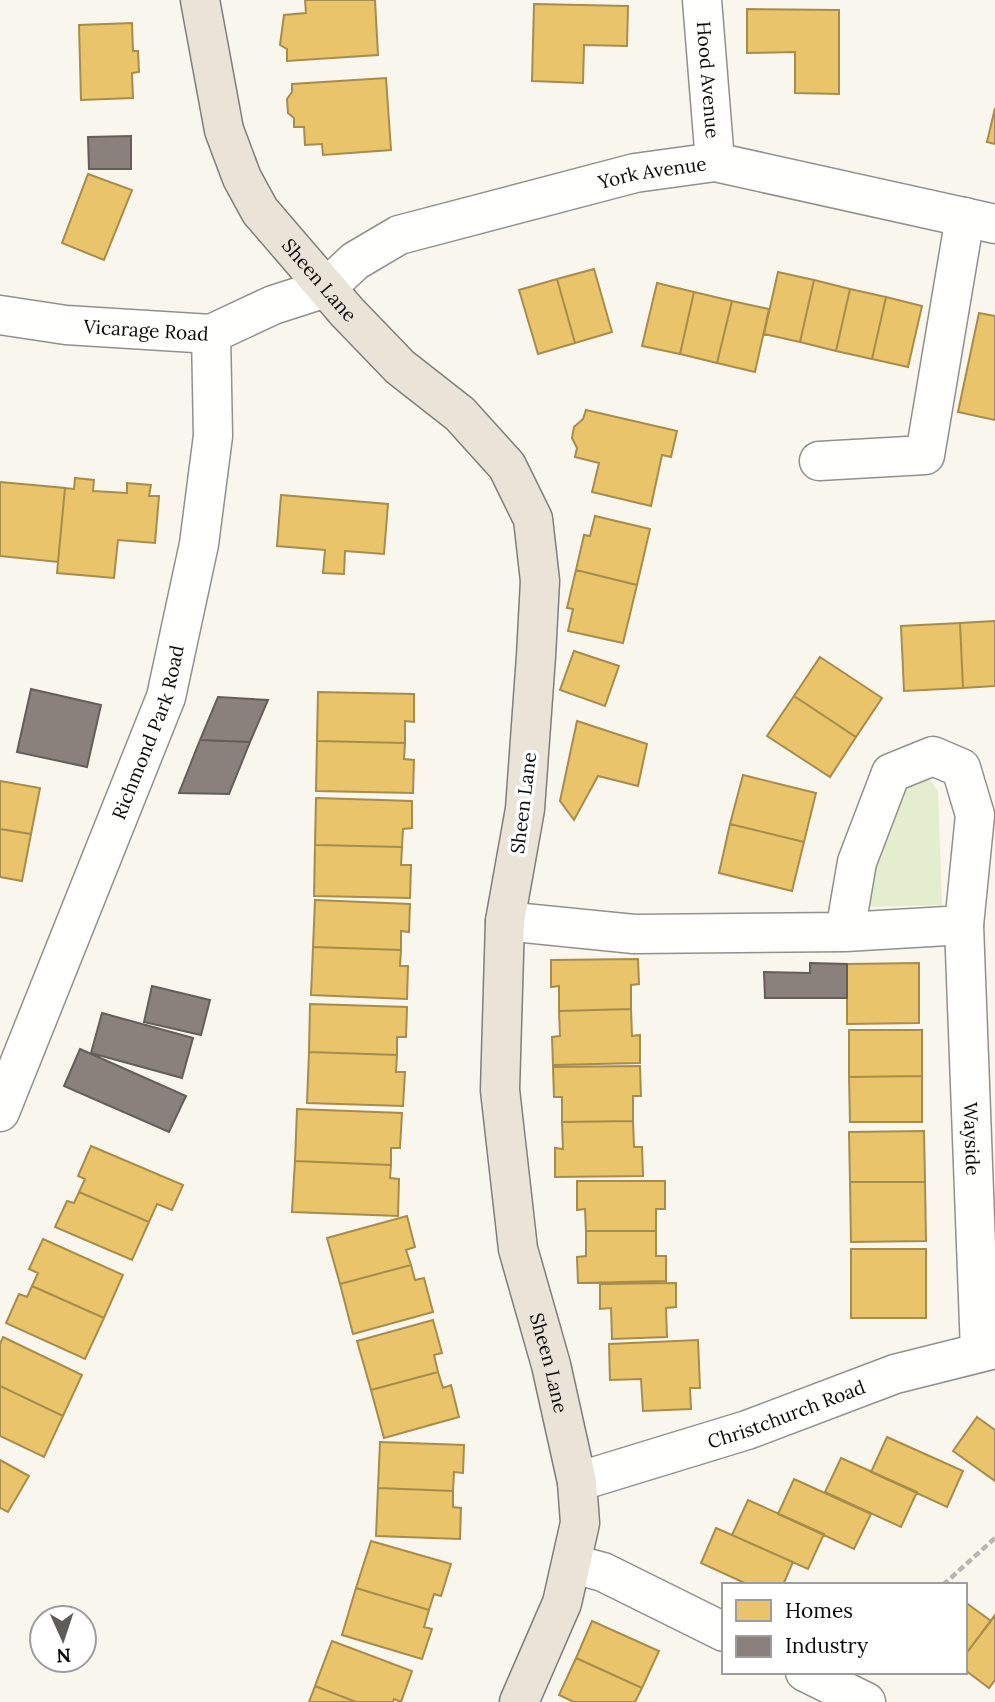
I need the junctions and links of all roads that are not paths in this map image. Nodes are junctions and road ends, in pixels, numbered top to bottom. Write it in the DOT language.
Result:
graph roads {
  1 [pos="200,0"];
  2 [pos="702,0"];
  3 [pos="715,162"];
  4 [pos="980,220"];
  5 [pos="326,288"];
  6 [pos="0,315"];
  7 [pos="211,334"];
  8 [pos="819,461"];
  9 [pos="505,921"];
  10 [pos="964,925"];
  11 [pos="845,932"];
  12 [pos="0,1112"];
  13 [pos="988,1350"];
  14 [pos="577,1482"];
  15 [pos="573,1564"];
  16 [pos="722,1631"];
  17 [pos="809,1674"];
  18 [pos="519,1702"];
  19 [pos="866,1702"];
  1 -- 5 [label="main road, Sheen Lane"];
  2 -- 3 [label="street, Hood Avenue"];
  3 -- 4 [label="street, York Avenue"];
  3 -- 5 [label="street, York Avenue"];
  4 -- 8 [label="street"];
  5 -- 7 [label="street, Vicarage Road"];
  5 -- 9 [label="main road, Sheen Lane"];
  6 -- 7 [label="street, Vicarage Road"];
  7 -- 12 [label="street, Richmond Park Road"];
  9 -- 11 [label="street"];
  9 -- 14 [label="main road, Sheen Lane"];
  10 -- 11 [label="street"];
  10 -- 11 [label="street, Wayside"];
  10 -- 13 [label="street, Wayside"];
  13 -- 14 [label="street, Christchurch Road"];
  14 -- 15 [label="main road, Sheen Lane"];
  15 -- 16 [label="street"];
  15 -- 18 [label="main road, Sheen Lane"];
  17 -- 19 [label="street"];
}
